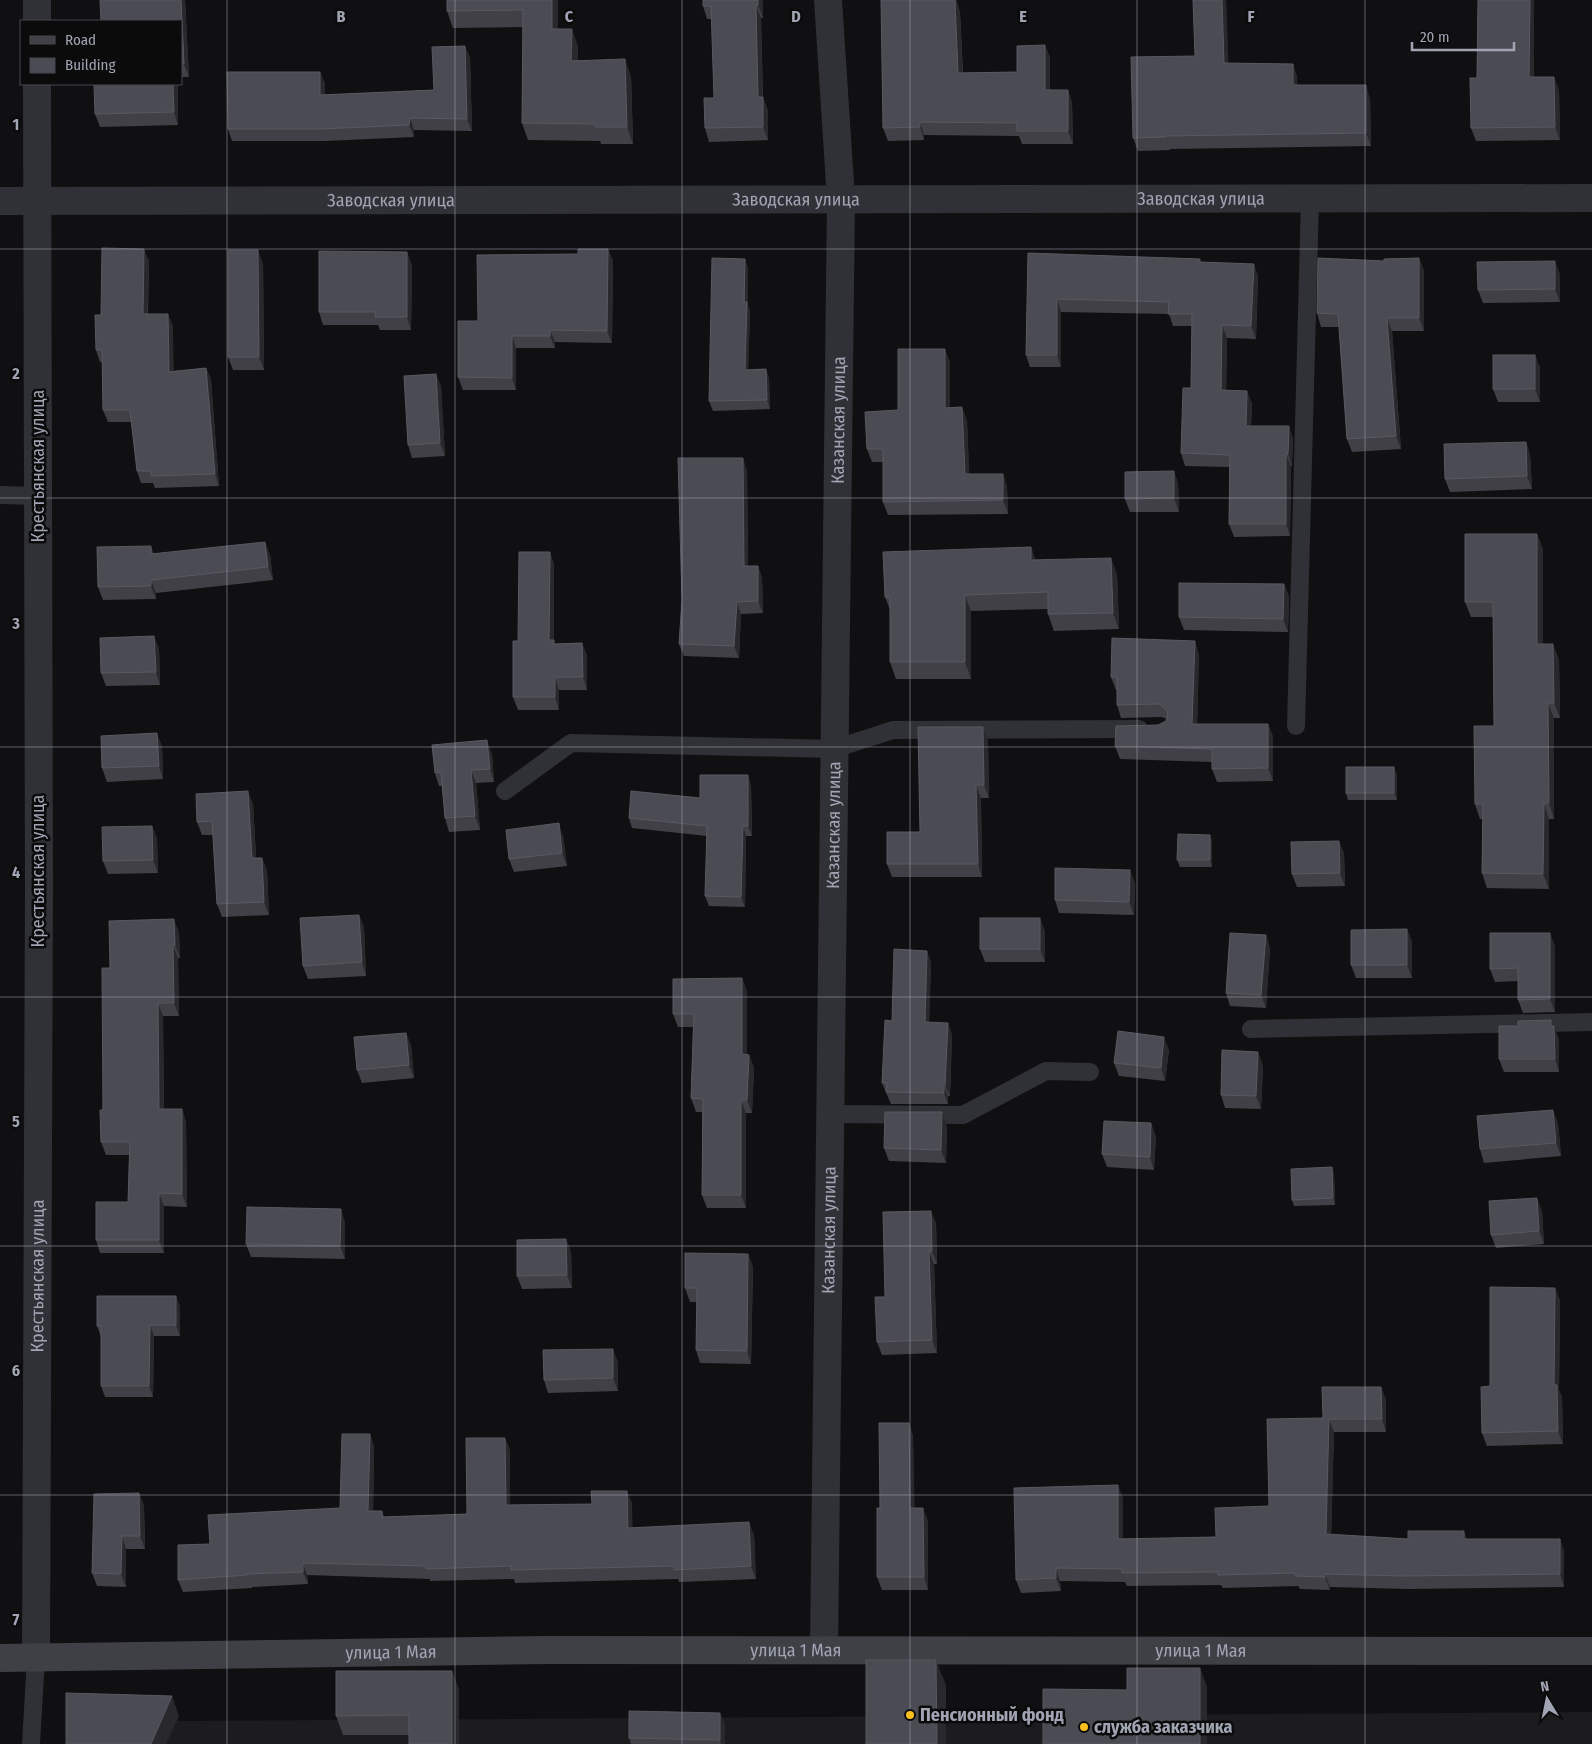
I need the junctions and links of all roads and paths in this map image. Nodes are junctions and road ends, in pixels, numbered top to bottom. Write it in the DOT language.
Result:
graph roads {
  1 [pos="37,0"];
  2 [pos="828,0"];
  3 [pos="37,20"];
  4 [pos="37,85"];
  5 [pos="1310,198"];
  6 [pos="1592,198"];
  7 [pos="841,199"];
  8 [pos="38,200"];
  9 [pos="0,201"];
  10 [pos="0,495"];
  11 [pos="38,496"];
  12 [pos="1296,726"];
  13 [pos="1152,728"];
  14 [pos="834,749"];
  15 [pos="505,790"];
  16 [pos="1592,1022"];
  17 [pos="1251,1029"];
  18 [pos="1090,1072"];
  19 [pos="830,1114"];
  20 [pos="824,1650"];
  21 [pos="1592,1651"];
  22 [pos="0,1658"];
  23 [pos="36,1658"];
  24 [pos="30,1744"];
  1 -- 3 [label="street"];
  2 -- 7 [label="street, Казанская улица"];
  4 -- 8 [label="street, Крестьянская улица"];
  5 -- 6 [label="street, Заводская улица"];
  5 -- 7 [label="street, Заводская улица"];
  5 -- 12 [label="lane"];
  7 -- 8 [label="street, Заводская улица"];
  7 -- 14 [label="street, Казанская улица"];
  8 -- 9 [label="street, Заводская улица"];
  8 -- 11 [label="street, Крестьянская улица"];
  10 -- 11 [label="lane"];
  11 -- 23 [label="street, Крестьянская улица"];
  13 -- 14 [label="lane"];
  14 -- 15 [label="lane"];
  14 -- 19 [label="street, Казанская улица"];
  16 -- 17 [label="lane"];
  18 -- 19 [label="lane"];
  19 -- 20 [label="street, Казанская улица"];
  20 -- 21 [label="main road, улица 1 Мая"];
  20 -- 23 [label="main road, улица 1 Мая"];
  22 -- 23 [label="main road, улица 1 Мая"];
  23 -- 24 [label="lane"];
}
